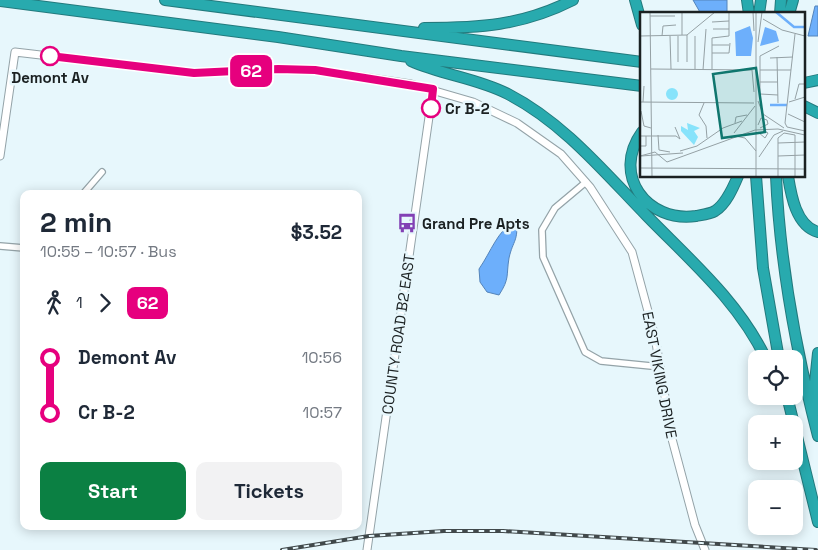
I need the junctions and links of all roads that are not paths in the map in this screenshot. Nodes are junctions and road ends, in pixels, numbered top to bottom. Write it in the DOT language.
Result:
graph roads {
  1 [pos="164,0"];
  2 [pos="573,0"];
  3 [pos="635,0"];
  4 [pos="0,1"];
  5 [pos="640,18"];
  6 [pos="382,28"];
  7 [pos="401,56"];
  8 [pos="640,62"];
  9 [pos="818,80"];
  10 [pos="806,83"];
  11 [pos="818,85"];
  12 [pos="640,86"];
  13 [pos="433,89"];
  14 [pos="806,107"];
  15 [pos="818,113"];
  16 [pos="640,136"];
  17 [pos="0,156"];
  18 [pos="102,172"];
  19 [pos="737,178"];
  20 [pos="756,178"];
  21 [pos="776,178"];
  22 [pos="788,178"];
  23 [pos="586,182"];
  24 [pos="86,190"];
  25 [pos="818,232"];
  26 [pos="0,246"];
  27 [pos="20,248"];
  28 [pos="761,350"];
  29 [pos="777,350"];
  30 [pos="818,353"];
  31 [pos="661,367"];
  32 [pos="789,405"];
  33 [pos="818,418"];
  34 [pos="818,436"];
  35 [pos="803,464"];
  36 [pos="807,476"];
  37 [pos="818,522"];
  38 [pos="367,550"];
  39 [pos="704,550"];
  1 -- 6 [label="highway"];
  2 -- 6 [label="highway"];
  3 -- 5 [label="highway"];
  4 -- 7 [label="highway"];
  6 -- 8 [label="highway"];
  7 -- 12 [label="highway"];
  7 -- 28 [label="highway"];
  9 -- 10 [label="highway"];
  10 -- 11 [label="highway"];
  13 -- 17 [label="street, EAST VIKING DRIVE"];
  13 -- 23 [label="street, EAST VIKING DRIVE"];
  13 -- 38 [label="street, COUNTY ROAD B2 EAST"];
  14 -- 15 [label="highway"];
  16 -- 19 [label="highway"];
  18 -- 24 [label="street"];
  20 -- 29 [label="highway"];
  21 -- 34 [label="highway"];
  22 -- 25 [label="highway"];
  23 -- 31 [label="street, EAST VIKING DRIVE"];
  23 -- 31 [label="street"];
  26 -- 27 [label="street"];
  30 -- 33 [label="highway"];
  31 -- 39 [label="street, EAST VIKING DRIVE"];
  32 -- 36 [label="highway"];
  35 -- 36 [label="highway"];
  36 -- 37 [label="highway"];
}
